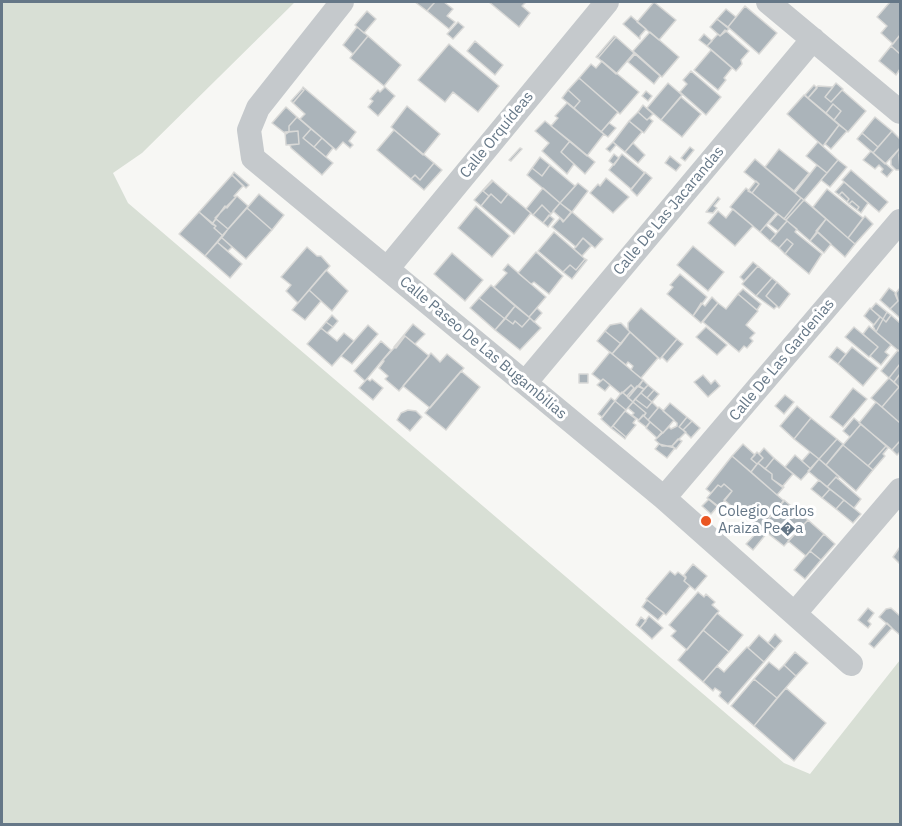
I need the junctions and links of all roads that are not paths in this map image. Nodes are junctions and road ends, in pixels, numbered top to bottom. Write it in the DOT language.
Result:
graph roads {
  1 [pos="342,2"];
  2 [pos="607,2"];
  3 [pos="768,2"];
  4 [pos="813,39"];
  5 [pos="900,112"];
  6 [pos="900,221"];
  7 [pos="387,269"];
  8 [pos="525,383"];
  9 [pos="900,490"];
  10 [pos="664,498"];
  11 [pos="795,613"];
  12 [pos="851,664"];
  1 -- 7 [label="street, Calle Paseo De Las Bugambilias"];
  2 -- 7 [label="street, Calle Orquídeas"];
  3 -- 4 [label="street"];
  4 -- 5 [label="street"];
  4 -- 8 [label="street, Calle De Las Jacarandas"];
  6 -- 10 [label="street, Calle De Las Gardenias"];
  7 -- 8 [label="street, Calle Paseo De Las Bugambilias"];
  8 -- 10 [label="street, Calle Paseo De Las Bugambilias"];
  9 -- 11 [label="street"];
  10 -- 11 [label="street, Calle Paseo De Las Bugambilias"];
  11 -- 12 [label="street, Calle Paseo De Las Bugambilias"];
}
